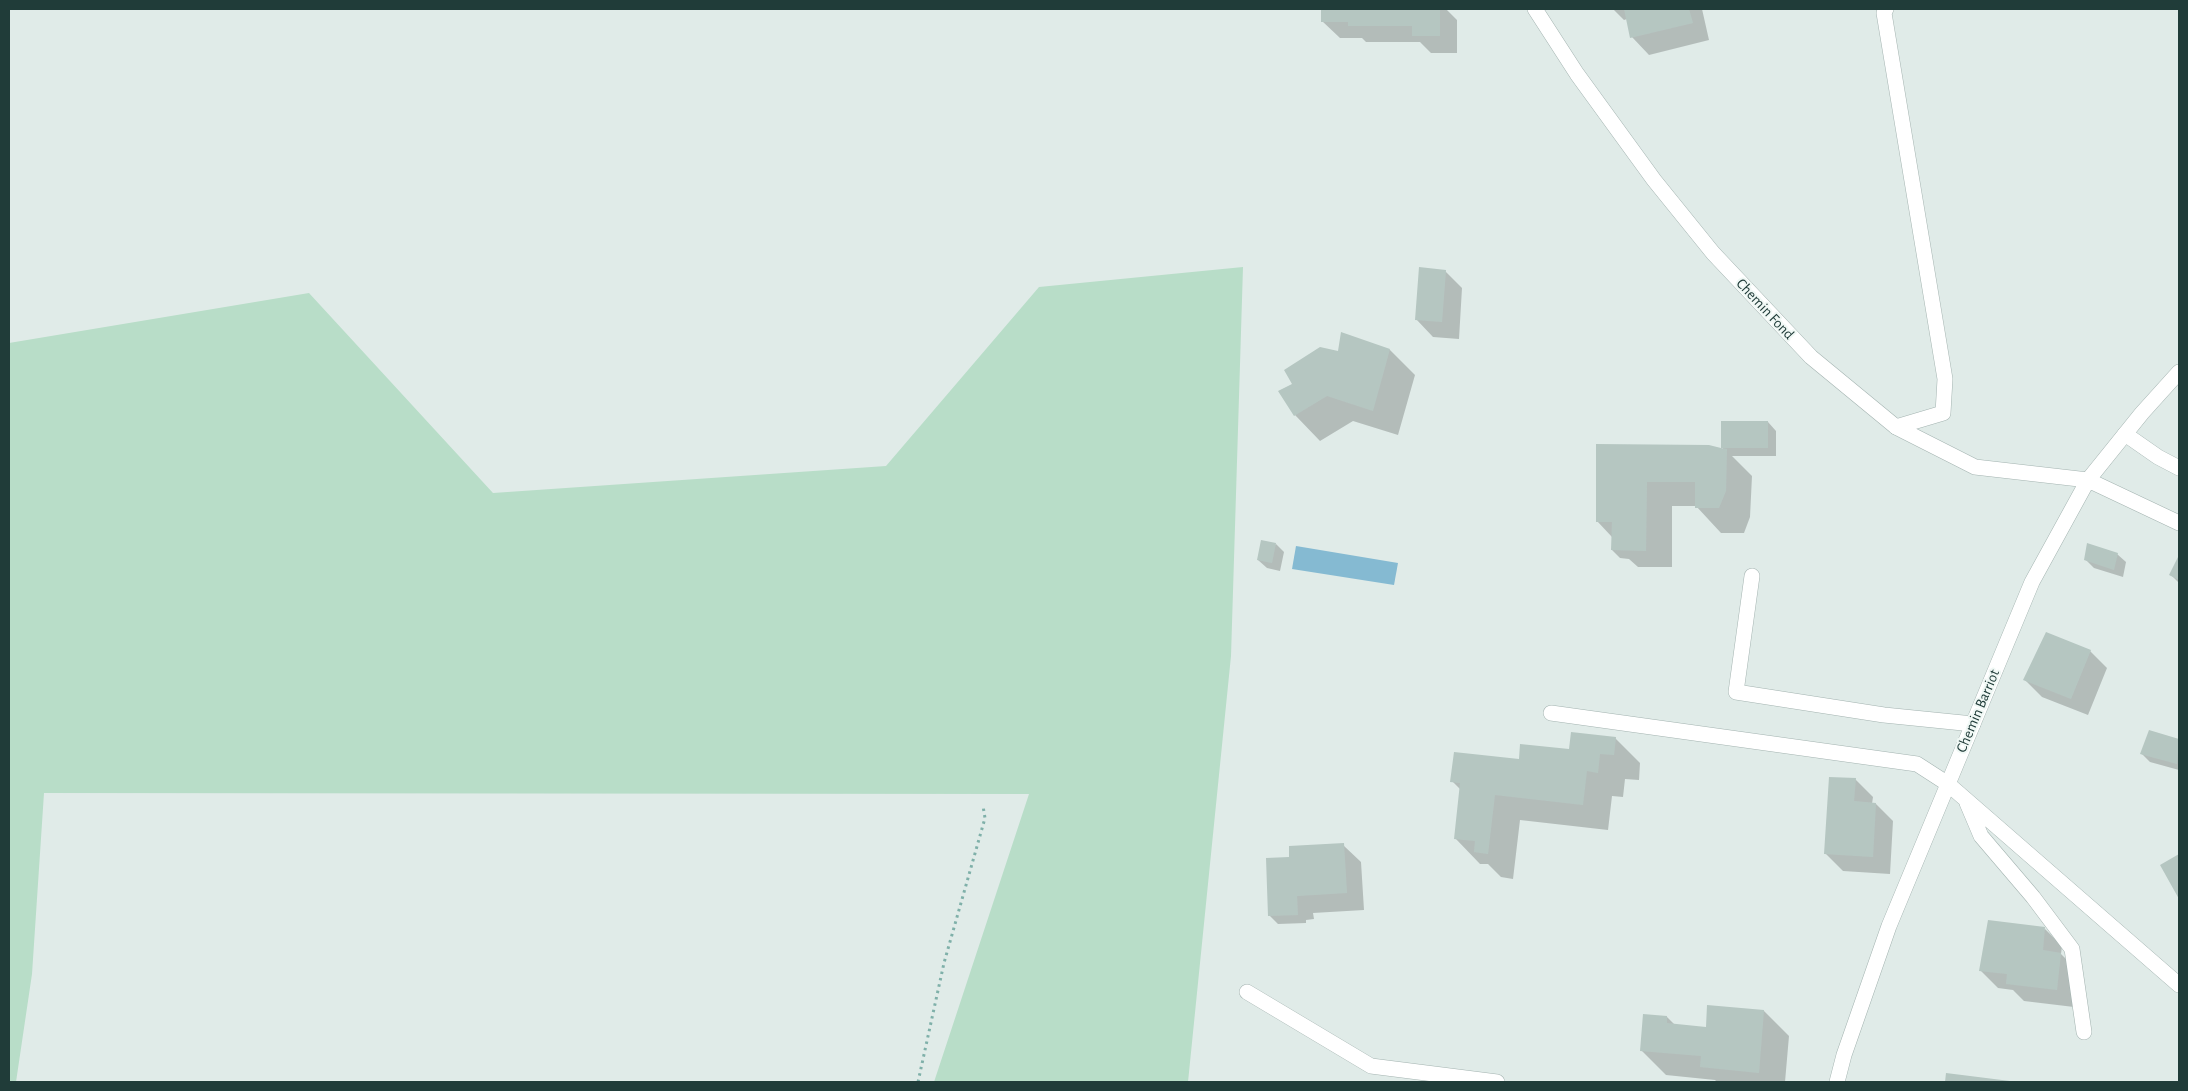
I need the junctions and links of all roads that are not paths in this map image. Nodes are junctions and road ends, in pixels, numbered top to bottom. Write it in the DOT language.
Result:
graph roads {
  1 [pos="1535,9"];
  2 [pos="1886,9"];
  3 [pos="2179,372"];
  4 [pos="1896,427"];
  5 [pos="2125,434"];
  6 [pos="2179,468"];
  7 [pos="2088,480"];
  8 [pos="2179,523"];
  9 [pos="1752,576"];
  10 [pos="1551,713"];
  11 [pos="1973,724"];
  12 [pos="1948,784"];
  13 [pos="1966,799"];
  14 [pos="2179,985"];
  15 [pos="1247,992"];
  16 [pos="2084,1032"];
  17 [pos="1497,1082"];
  18 [pos="1837,1082"];
  1 -- 4 [label="street, Chemin Fond"];
  2 -- 4 [label="street"];
  3 -- 5 [label="street, Chemin Barriot"];
  4 -- 7 [label="street, Chemin Fond"];
  5 -- 6 [label="street"];
  5 -- 7 [label="street, Chemin Barriot"];
  7 -- 8 [label="street, Chemin Fond"];
  7 -- 11 [label="street, Chemin Barriot"];
  9 -- 11 [label="street"];
  10 -- 12 [label="street"];
  11 -- 12 [label="street, Chemin Barriot"];
  12 -- 13 [label="street"];
  12 -- 18 [label="street, Chemin Barriot"];
  13 -- 14 [label="street"];
  13 -- 16 [label="street"];
  15 -- 17 [label="street"];
}
